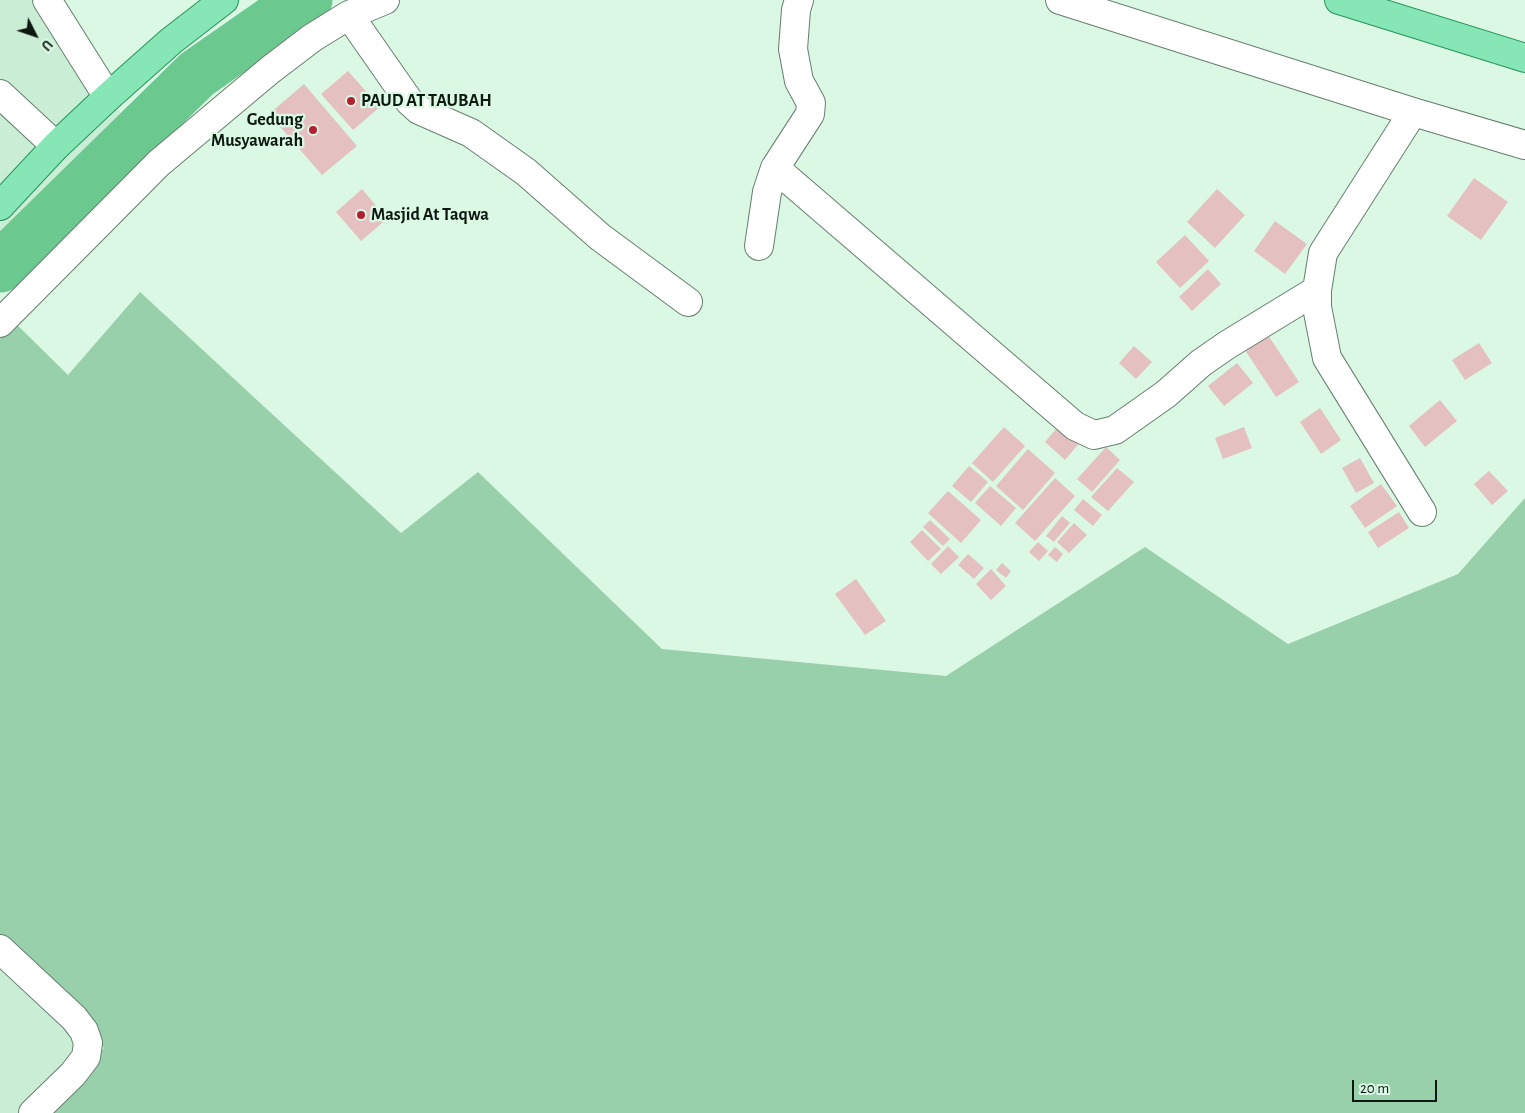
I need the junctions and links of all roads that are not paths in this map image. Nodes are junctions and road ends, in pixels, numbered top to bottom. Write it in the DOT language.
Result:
graph roads {
  1 [pos="47,0"];
  2 [pos="224,0"];
  3 [pos="385,0"];
  4 [pos="799,0"];
  5 [pos="1060,0"];
  6 [pos="1339,0"];
  7 [pos="349,15"];
  8 [pos="1525,58"];
  9 [pos="0,94"];
  10 [pos="108,97"];
  11 [pos="1413,112"];
  12 [pos="1525,145"];
  13 [pos="56,146"];
  14 [pos="775,168"];
  15 [pos="0,206"];
  16 [pos="759,246"];
  17 [pos="1317,290"];
  18 [pos="688,302"];
  19 [pos="0,323"];
  20 [pos="1422,512"];
  21 [pos="0,949"];
  22 [pos="33,1113"];
  1 -- 10 [label="street"];
  2 -- 10 [label="main road"];
  3 -- 7 [label="street"];
  4 -- 14 [label="street"];
  5 -- 11 [label="street"];
  6 -- 8 [label="main road"];
  7 -- 18 [label="street"];
  7 -- 19 [label="street"];
  9 -- 13 [label="street"];
  10 -- 13 [label="main road"];
  11 -- 12 [label="street"];
  11 -- 17 [label="street"];
  13 -- 15 [label="main road"];
  14 -- 16 [label="street"];
  14 -- 17 [label="street"];
  17 -- 20 [label="street"];
  21 -- 22 [label="street"];
}
